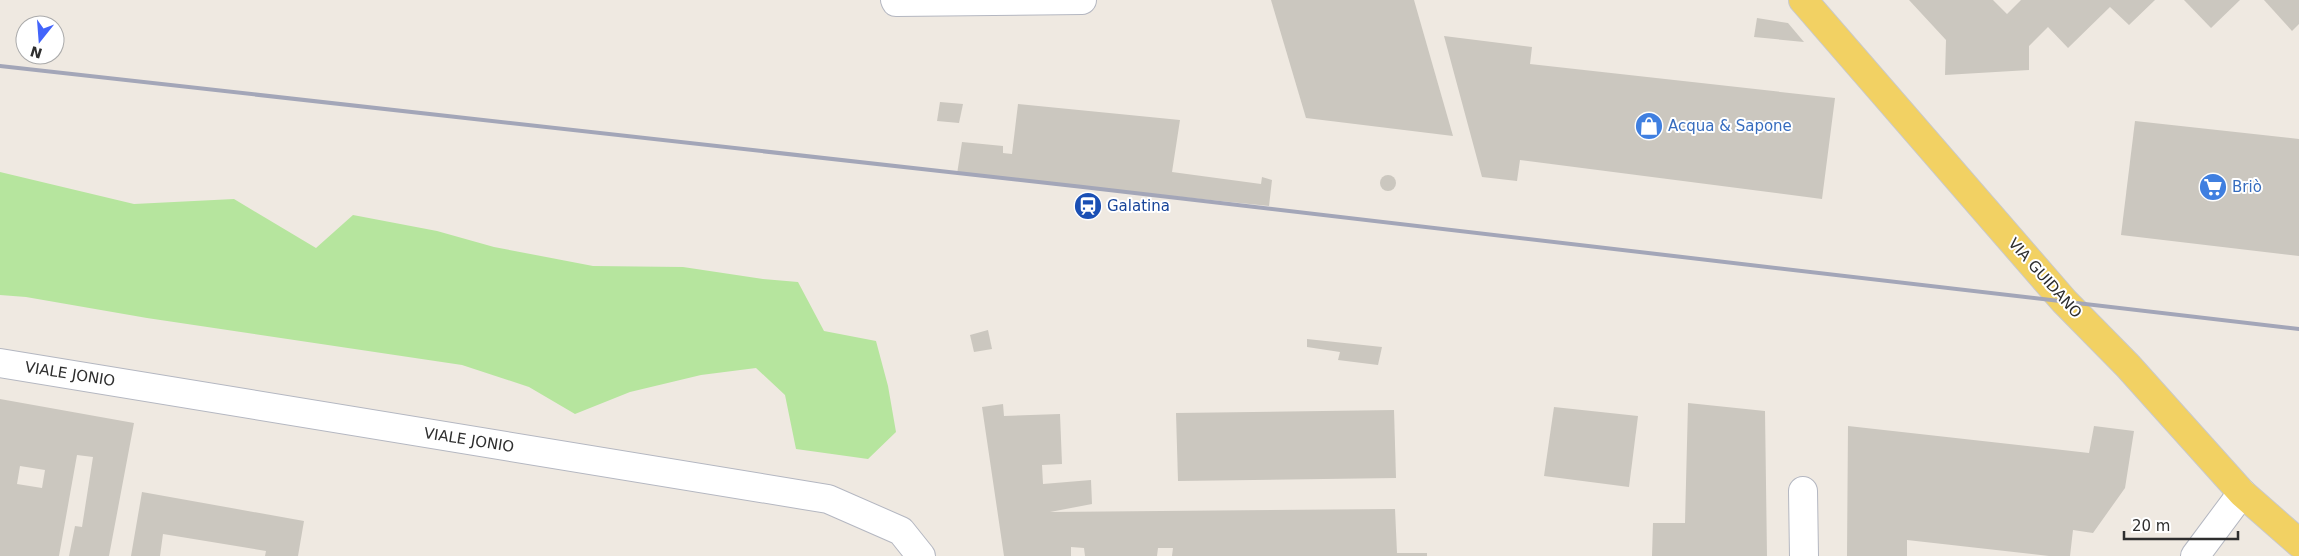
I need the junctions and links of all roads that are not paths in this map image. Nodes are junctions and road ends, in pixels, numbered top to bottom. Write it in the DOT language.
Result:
graph roads {
  1 [pos="1082,0"];
  2 [pos="1803,0"];
  3 [pos="895,1"];
  4 [pos="0,363"];
  5 [pos="1803,491"];
  6 [pos="2242,493"];
  7 [pos="2299,543"];
  8 [pos="921,556"];
  9 [pos="1804,556"];
  10 [pos="2195,556"];
  1 -- 3 [label="street"];
  2 -- 6 [label="main road, VIA GUIDANO"];
  4 -- 8 [label="street, VIALE JONIO"];
  5 -- 9 [label="street"];
  6 -- 7 [label="main road, VIA GUIDANO"];
  6 -- 10 [label="street"];
}
